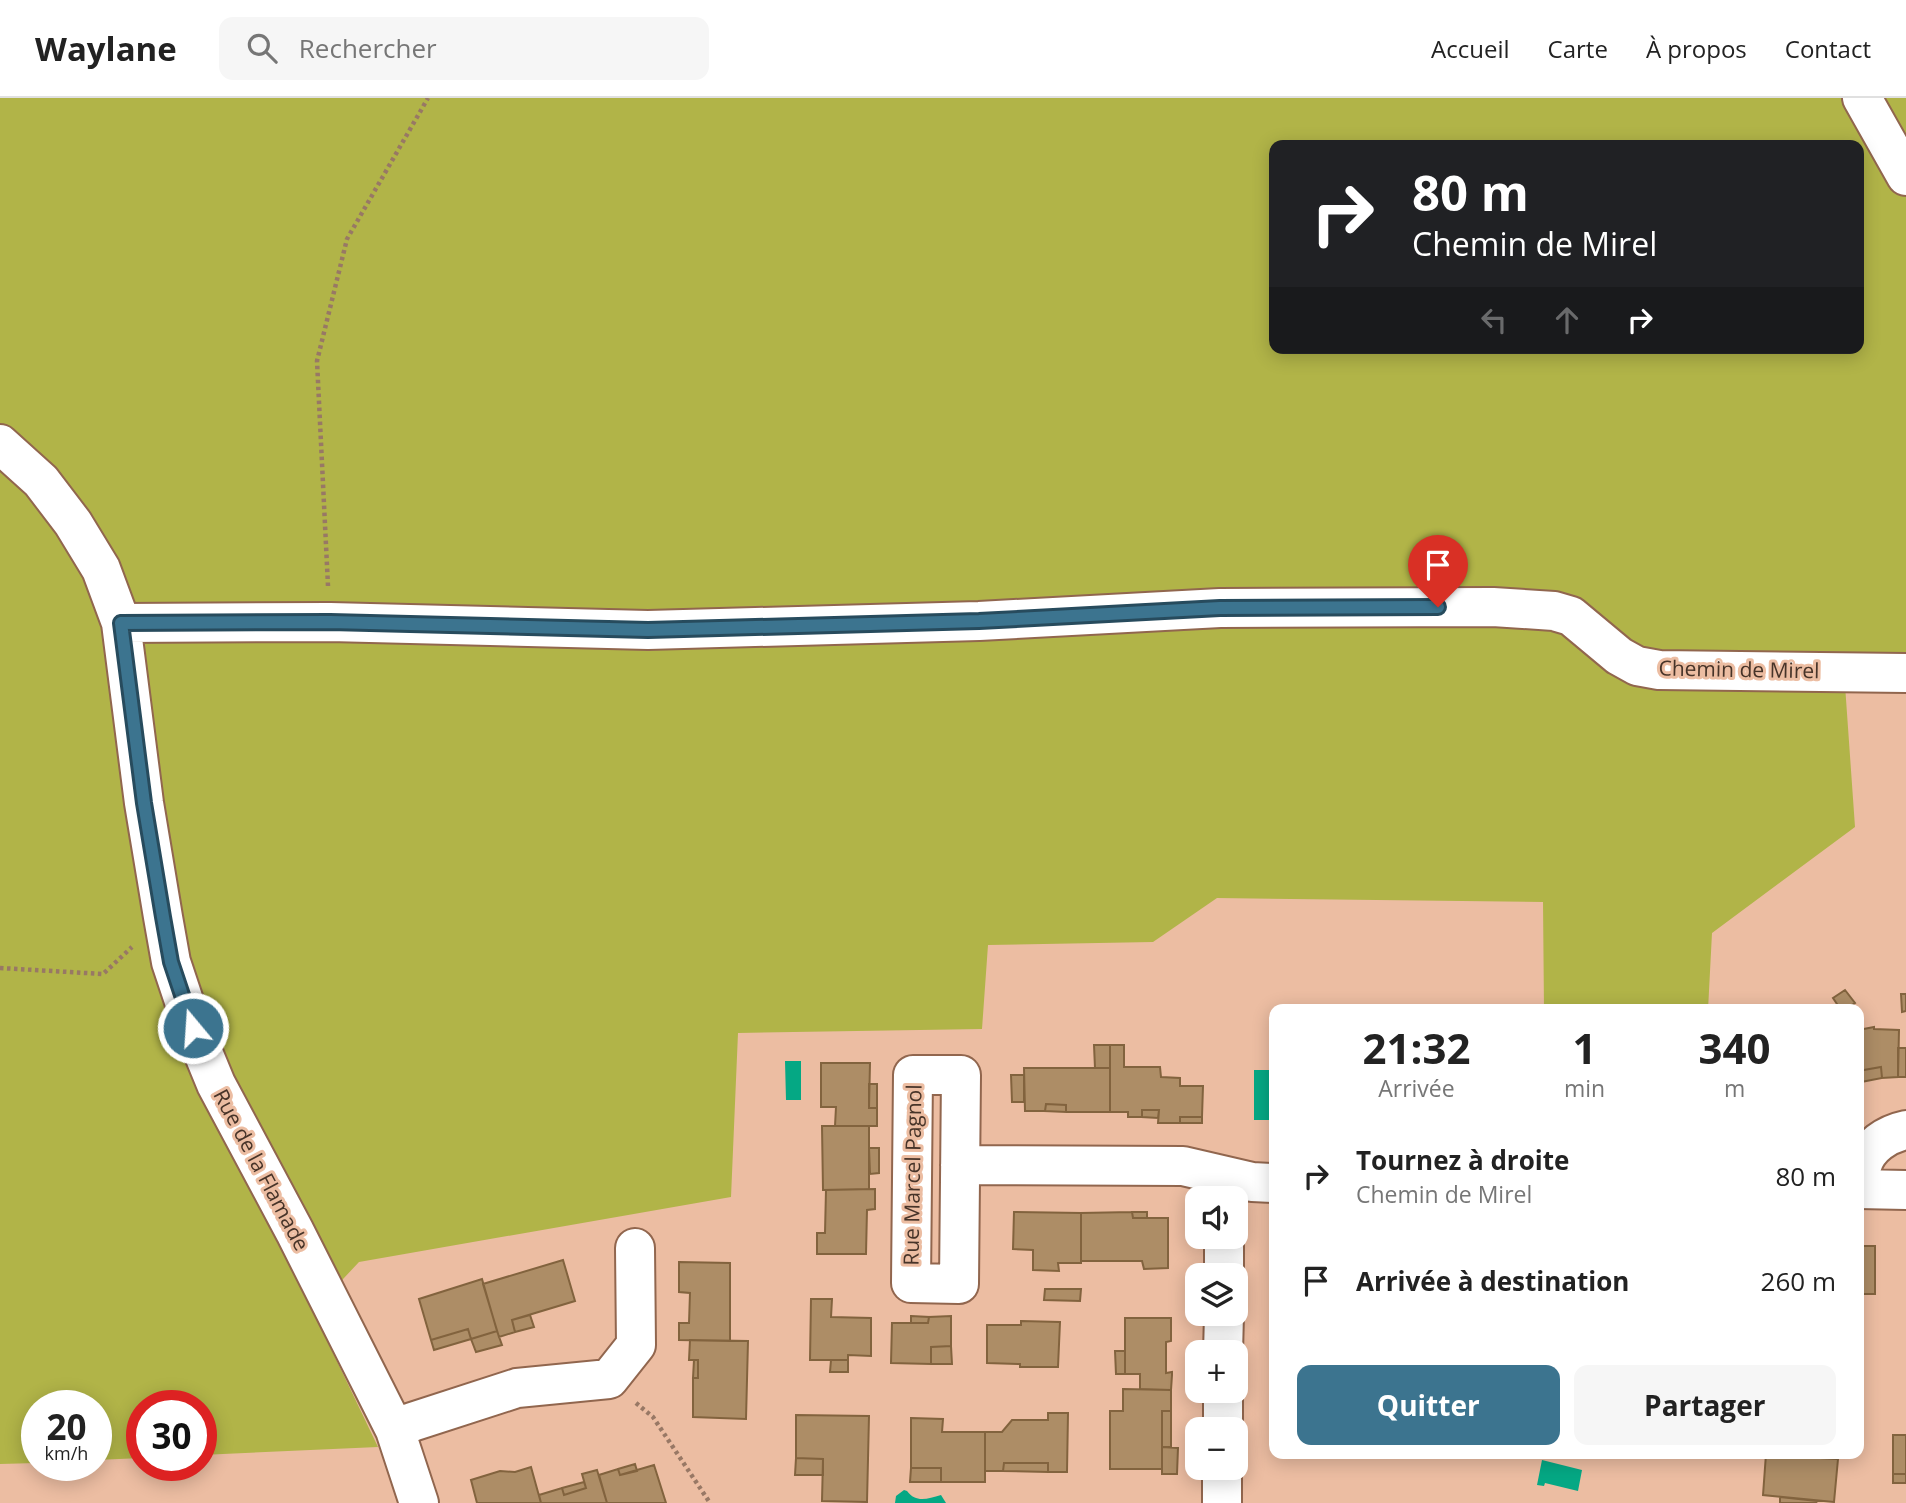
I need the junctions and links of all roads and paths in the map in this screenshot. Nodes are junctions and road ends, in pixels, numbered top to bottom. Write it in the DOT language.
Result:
graph roads {
  1 [pos="428,98"];
  2 [pos="1862,98"];
  3 [pos="1906,176"];
  4 [pos="0,444"];
  5 [pos="330,622"];
  6 [pos="121,623"];
  7 [pos="1906,673"];
  8 [pos="163,917"];
  9 [pos="0,968"];
  10 [pos="1906,1130"];
  11 [pos="1864,1163"];
  12 [pos="960,1164"];
  13 [pos="1269,1183"];
  14 [pos="1223,1186"];
  15 [pos="1230,1186"];
  16 [pos="1864,1189"];
  17 [pos="1906,1190"];
  18 [pos="635,1248"];
  19 [pos="609,1379"];
  20 [pos="394,1430"];
  21 [pos="1222,1480"];
  22 [pos="419,1503"];
  23 [pos="710,1503"];
  24 [pos="1222,1503"];
  1 -- 5 [label="path"];
  2 -- 3 [label="street"];
  4 -- 6 [label="street, Rue de la Flamade"];
  5 -- 6 [label="street, Chemin de Mirel"];
  5 -- 7 [label="street, Chemin de Mirel"];
  6 -- 8 [label="street, Rue de la Flamade"];
  8 -- 9 [label="path"];
  8 -- 20 [label="street, Rue de la Flamade"];
  10 -- 11 [label="street"];
  12 -- 12 [label="street, Rue Marcel Pagnol"];
  12 -- 14 [label="street"];
  13 -- 15 [label="street"];
  16 -- 17 [label="street"];
  18 -- 19 [label="street"];
  19 -- 20 [label="street"];
  19 -- 23 [label="path"];
  20 -- 22 [label="street, Rue de la Flamade"];
  21 -- 24 [label="street"];
}
